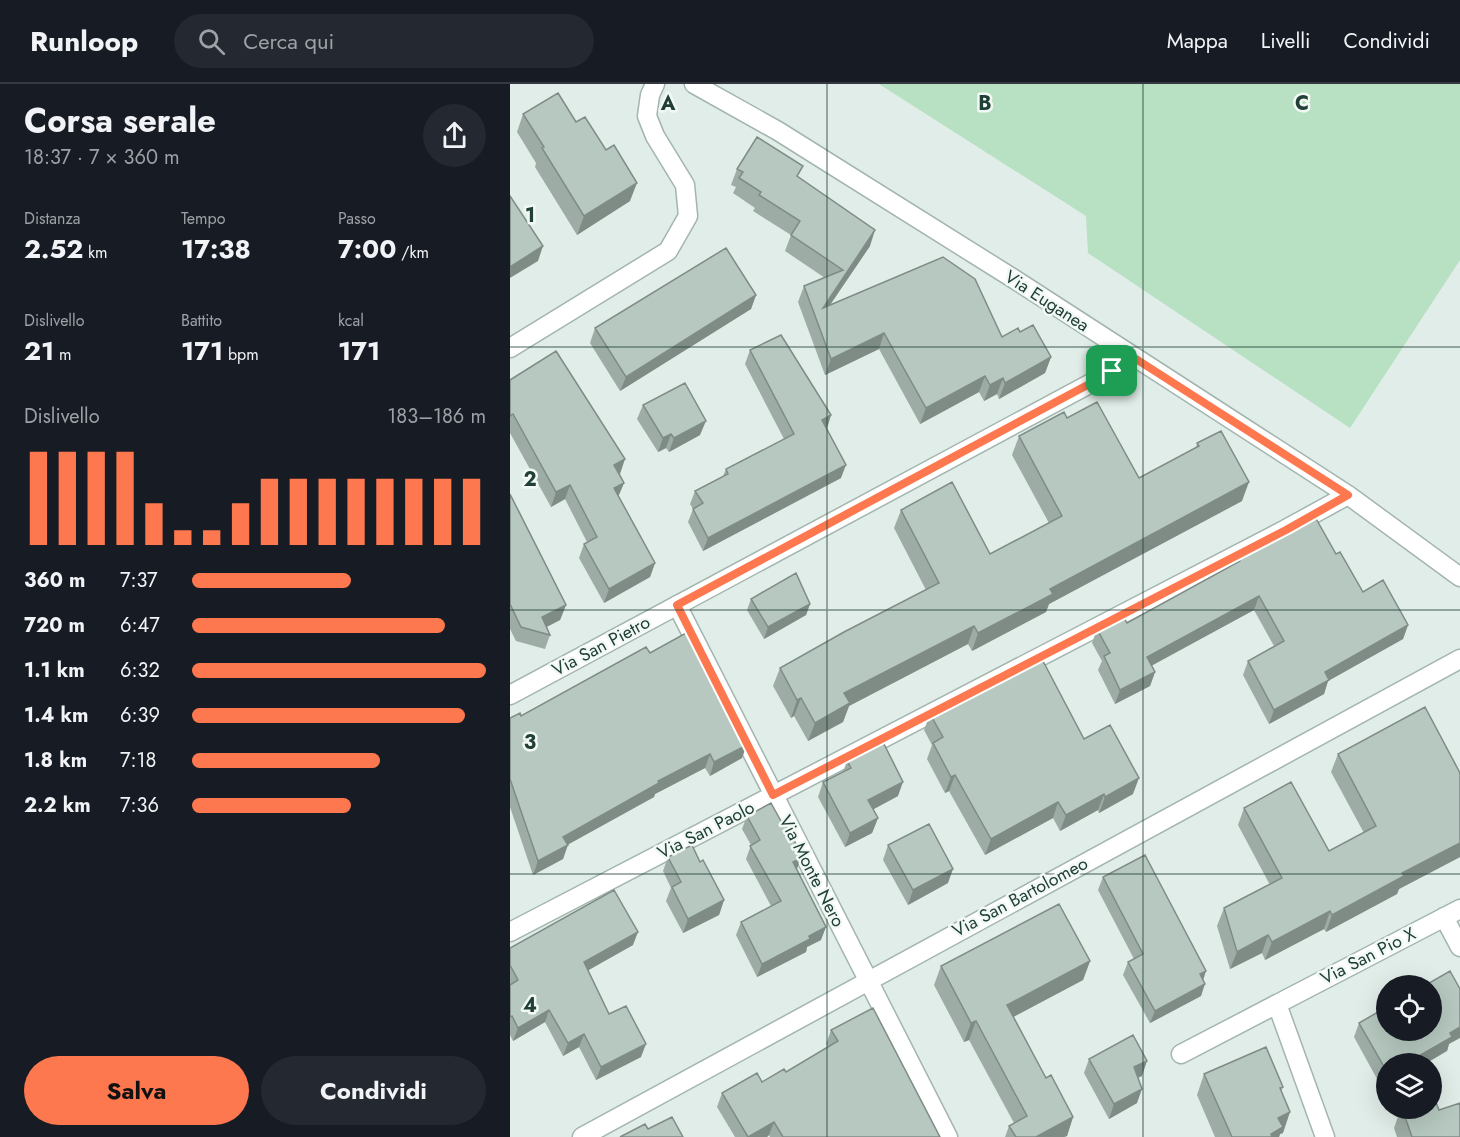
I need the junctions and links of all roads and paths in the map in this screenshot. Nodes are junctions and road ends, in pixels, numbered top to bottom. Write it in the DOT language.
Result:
graph roads {
  1 [pos="655,84"];
  2 [pos="694,84"];
  3 [pos="721,84"];
  4 [pos="778,131"];
  5 [pos="510,348"];
  6 [pos="1136,359"];
  7 [pos="1348,495"];
  8 [pos="1460,577"];
  9 [pos="677,605"];
  10 [pos="1460,659"];
  11 [pos="510,695"];
  12 [pos="773,795"];
  13 [pos="1452,913"];
  14 [pos="510,932"];
  15 [pos="1460,947"];
  16 [pos="868,980"];
  17 [pos="1276,1004"];
  18 [pos="1181,1054"];
  19 [pos="582,1137"];
  20 [pos="948,1137"];
  21 [pos="1325,1137"];
  1 -- 5 [label="street"];
  2 -- 4 [label="street, Via Euganea"];
  3 -- 4 [label="street, Via Euganea"];
  4 -- 6 [label="street, Via Euganea"];
  6 -- 7 [label="street, Via Euganea"];
  6 -- 9 [label="street, Via San Pietro"];
  7 -- 8 [label="street, Via Euganea"];
  7 -- 12 [label="street, Via San Paolo"];
  9 -- 11 [label="street, Via San Pietro"];
  9 -- 12 [label="street, Via Monte Nero"];
  10 -- 16 [label="street, Via San Bartolomeo"];
  12 -- 14 [label="street, Via San Paolo"];
  12 -- 16 [label="street, Via Monte Nero"];
  13 -- 15 [label="street"];
  13 -- 17 [label="street, Via San Pio X"];
  16 -- 19 [label="street, Via San Bartolomeo"];
  16 -- 20 [label="street, Via Monte Nero"];
  17 -- 18 [label="street, Via San Pio X"];
  17 -- 21 [label="street"];
}
